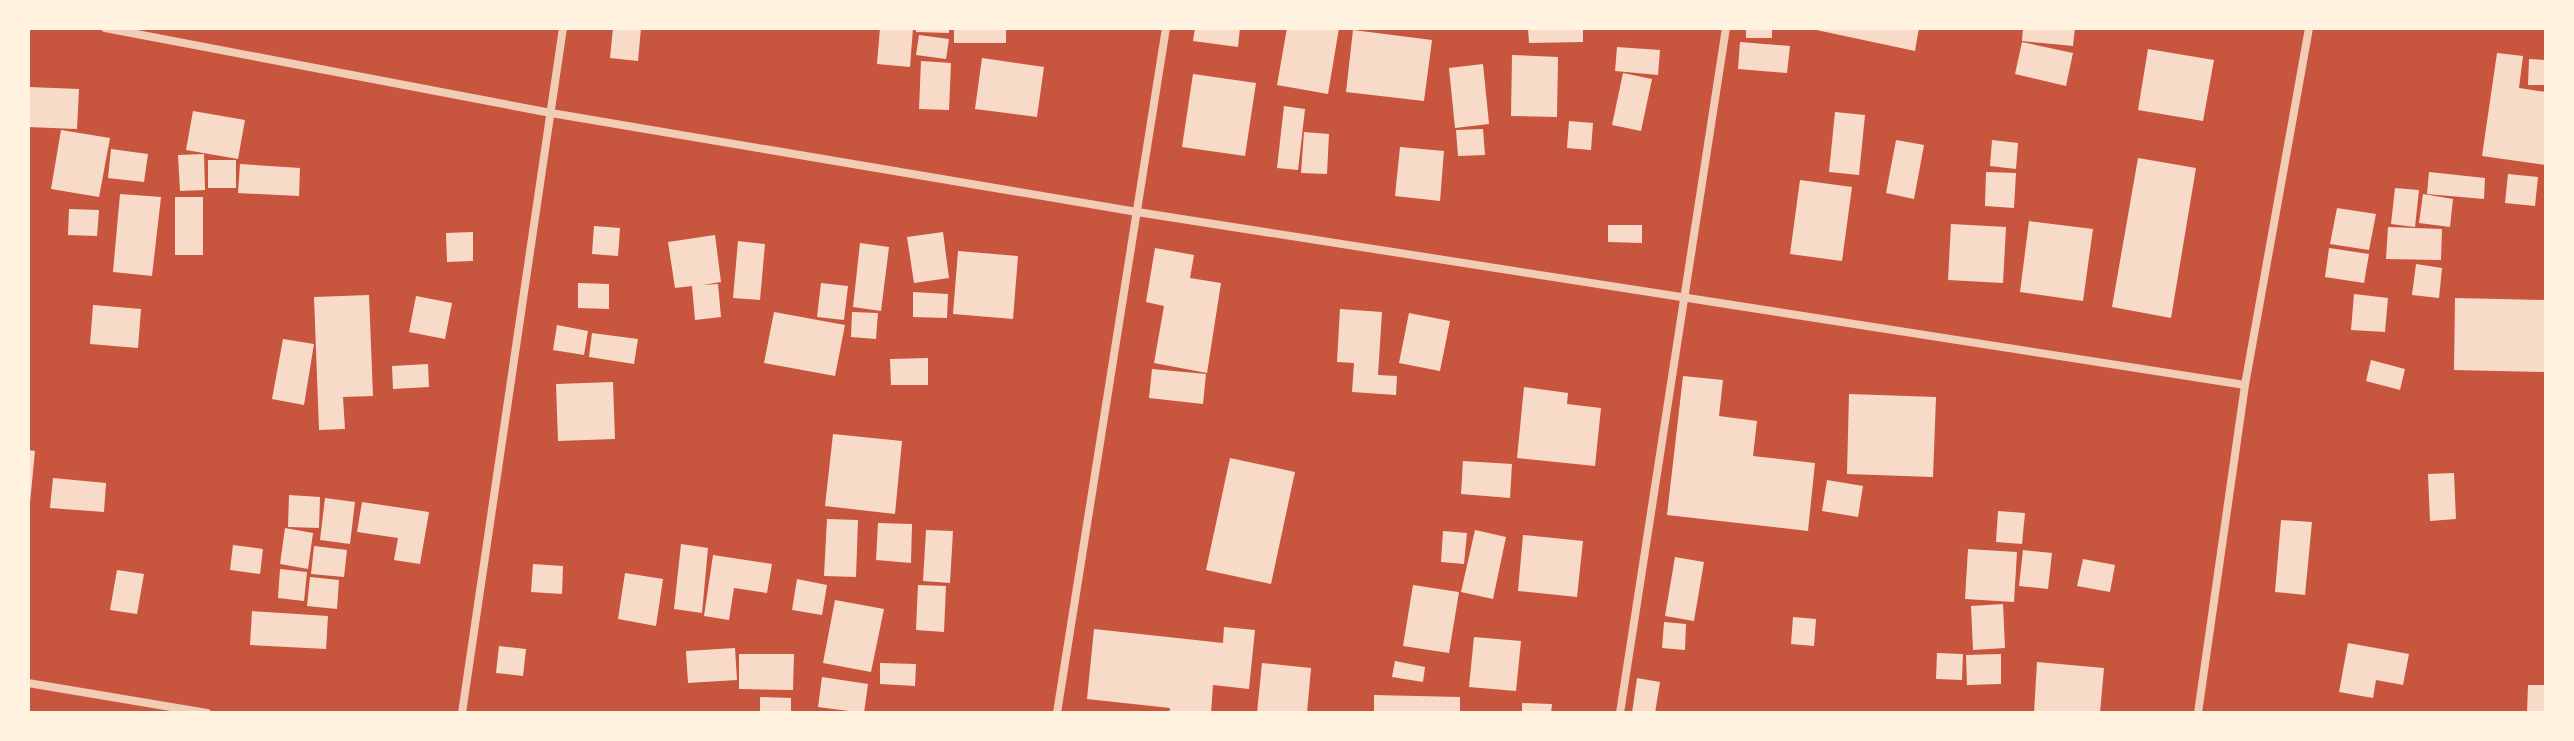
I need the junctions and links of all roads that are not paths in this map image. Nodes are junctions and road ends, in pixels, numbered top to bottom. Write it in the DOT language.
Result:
graph roads {
  1 [pos="105,28"];
  2 [pos="563,28"];
  3 [pos="1166,28"];
  4 [pos="1726,28"];
  5 [pos="2309,28"];
  6 [pos="551,113"];
  7 [pos="1137,212"];
  8 [pos="1686,297"];
  9 [pos="2245,385"];
  10 [pos="28,683"];
  11 [pos="207,713"];
  12 [pos="462,713"];
  13 [pos="1057,713"];
  14 [pos="1620,713"];
  15 [pos="2198,713"];
  1 -- 6 [label="street"];
  2 -- 6 [label="street"];
  3 -- 7 [label="street"];
  4 -- 8 [label="street"];
  5 -- 9 [label="street"];
  6 -- 7 [label="street"];
  6 -- 12 [label="street"];
  7 -- 8 [label="street"];
  7 -- 13 [label="street"];
  8 -- 9 [label="street"];
  8 -- 14 [label="street"];
  9 -- 15 [label="street"];
  10 -- 11 [label="street"];
}
